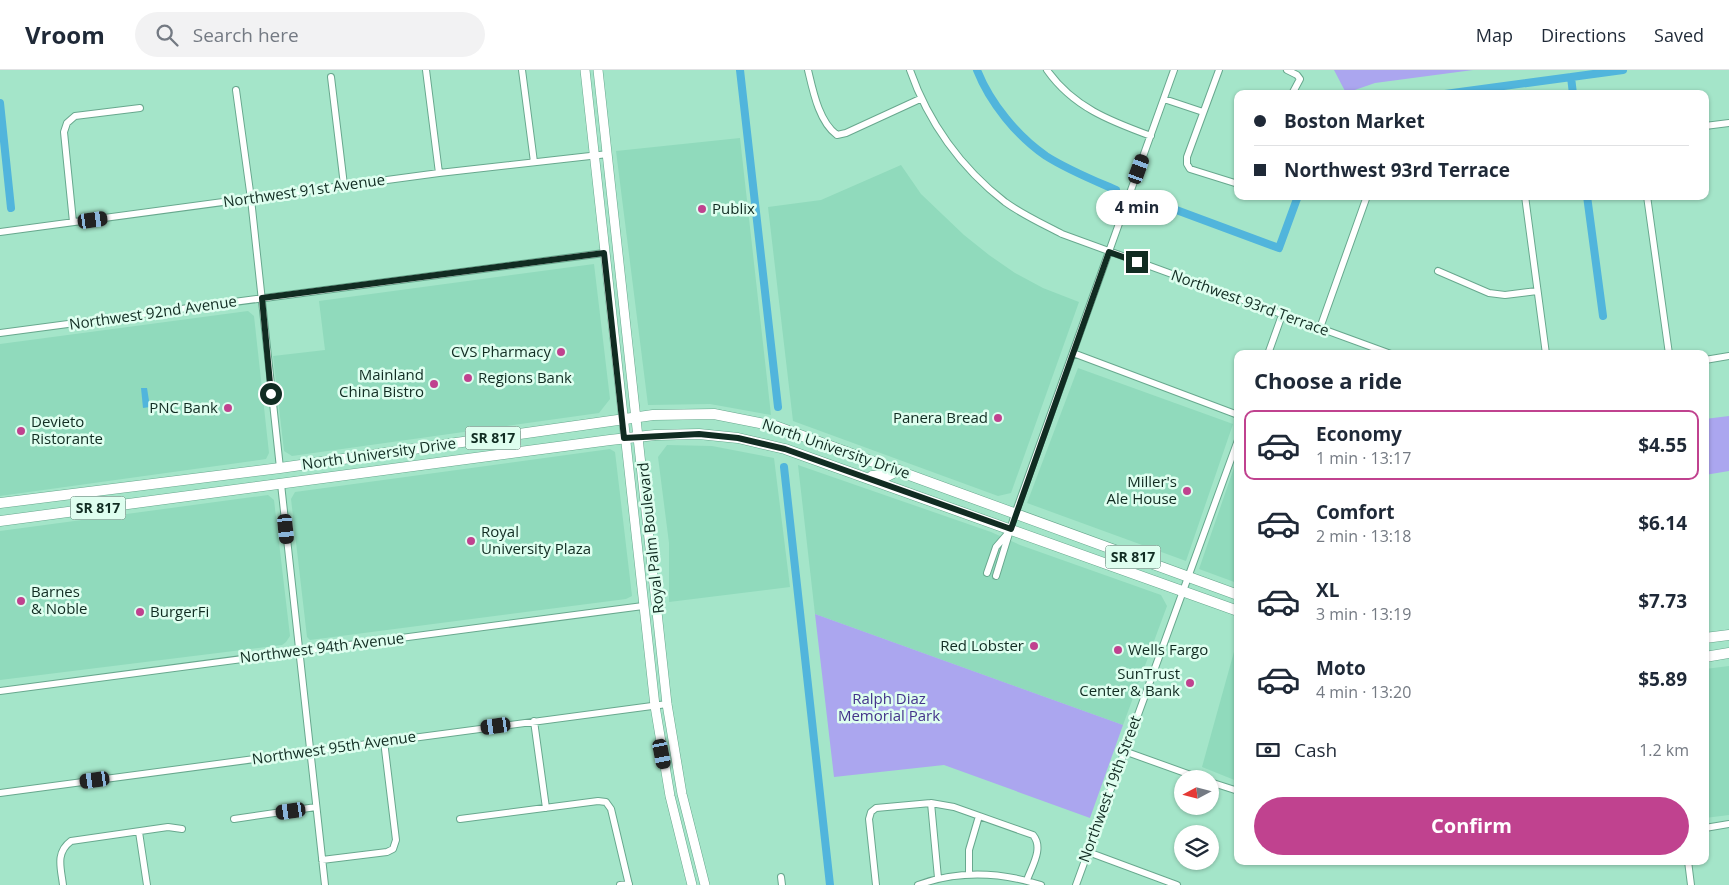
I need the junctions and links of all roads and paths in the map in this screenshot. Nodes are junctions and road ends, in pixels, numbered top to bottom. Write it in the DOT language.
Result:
graph roads {
  1 [pos="426,70"];
  2 [pos="522,70"];
  3 [pos="585,70"];
  4 [pos="598,70"];
  5 [pos="808,70"];
  6 [pos="910,70"];
  7 [pos="1047,70"];
  8 [pos="1174,70"];
  9 [pos="1218,70"];
  10 [pos="1287,70"];
  11 [pos="331,77"];
  12 [pos="236,90"];
  13 [pos="1294,90"];
  14 [pos="920,99"];
  15 [pos="1164,99"];
  16 [pos="140,108"];
  17 [pos="1204,112"];
  18 [pos="1709,126"];
  19 [pos="1729,126"];
  20 [pos="1151,136"];
  21 [pos="608,154"];
  22 [pos="594,155"];
  23 [pos="534,162"];
  24 [pos="439,173"];
  25 [pos="1234,183"];
  26 [pos="344,185"];
  27 [pos="251,199"];
  28 [pos="1366,200"];
  29 [pos="1526,200"];
  30 [pos="1648,200"];
  31 [pos="73,222"];
  32 [pos="0,232"];
  33 [pos="1109,252"];
  34 [pos="604,253"];
  35 [pos="1438,272"];
  36 [pos="1537,291"];
  37 [pos="262,298"];
  38 [pos="1282,315"];
  39 [pos="1320,328"];
  40 [pos="0,334"];
  41 [pos="1269,350"];
  42 [pos="1380,350"];
  43 [pos="1545,350"];
  44 [pos="1668,350"];
  45 [pos="1073,353"];
  46 [pos="1729,356"];
  47 [pos="1709,359"];
  48 [pos="1234,413"];
  49 [pos="637,417"];
  50 [pos="622,420"];
  51 [pos="640,436"];
  52 [pos="624,438"];
  53 [pos="1234,451"];
  54 [pos="318,462"];
  55 [pos="280,468"];
  56 [pos="899,470"];
  57 [pos="861,476"];
  58 [pos="281,484"];
  59 [pos="237,490"];
  60 [pos="0,503"];
  61 [pos="1015,514"];
  62 [pos="0,521"];
  63 [pos="1011,529"];
  64 [pos="639,566"];
  65 [pos="987,573"];
  66 [pos="996,576"];
  67 [pos="1187,577"];
  68 [pos="656,591"];
  69 [pos="1182,591"];
  70 [pos="1234,594"];
  71 [pos="643,606"];
  72 [pos="1234,610"];
  73 [pos="1729,635"];
  74 [pos="1709,638"];
  75 [pos="300,651"];
  76 [pos="1729,653"];
  77 [pos="1709,656"];
  78 [pos="0,692"];
  79 [pos="667,704"];
  80 [pos="655,706"];
  81 [pos="534,721"];
  82 [pos="384,741"];
  83 [pos="311,751"];
  84 [pos="1124,751"];
  85 [pos="1177,770"];
  86 [pos="1219,785"];
  87 [pos="1234,791"];
  88 [pos="0,793"];
  89 [pos="931,803"];
  90 [pos="316,808"];
  91 [pos="546,808"];
  92 [pos="979,816"];
  93 [pos="234,819"];
  94 [pos="460,819"];
  95 [pos="1729,824"];
  96 [pos="1709,827"];
  97 [pos="182,829"];
  98 [pos="139,832"];
  99 [pos="1088,852"];
  100 [pos="322,860"];
  101 [pos="1688,865"];
  102 [pos="969,874"];
  103 [pos="781,877"];
  104 [pos="938,878"];
  105 [pos="1027,880"];
  106 [pos="629,884"];
  107 [pos="63,885"];
  108 [pos="147,885"];
  109 [pos="325,885"];
  110 [pos="620,885"];
  111 [pos="692,885"];
  112 [pos="705,885"];
  113 [pos="782,885"];
  114 [pos="876,885"];
  115 [pos="918,885"];
  116 [pos="1041,885"];
  117 [pos="1076,885"];
  118 [pos="1177,885"];
  119 [pos="1691,885"];
  1 -- 24 [label="street"];
  2 -- 23 [label="street"];
  3 -- 22 [label="main road, Royal Palm Boulevard"];
  4 -- 21 [label="main road, Royal Palm Boulevard"];
  5 -- 14 [label="street"];
  6 -- 14 [label="street, Northwest 93rd Terrace"];
  7 -- 20 [label="street"];
  8 -- 15 [label="street"];
  9 -- 17 [label="street"];
  10 -- 13 [label="street"];
  11 -- 26 [label="street"];
  12 -- 27 [label="street"];
  14 -- 33 [label="street, Northwest 93rd Terrace"];
  15 -- 17 [label="street"];
  15 -- 20 [label="street"];
  16 -- 31 [label="street"];
  17 -- 25 [label="street"];
  18 -- 19 [label="street"];
  20 -- 33 [label="street"];
  21 -- 22 [label="street, Northwest 91st Avenue"];
  21 -- 49 [label="main road, Royal Palm Boulevard"];
  22 -- 23 [label="street, Northwest 91st Avenue"];
  22 -- 34 [label="main road, Royal Palm Boulevard"];
  23 -- 24 [label="street, Northwest 91st Avenue"];
  24 -- 26 [label="street, Northwest 91st Avenue"];
  26 -- 27 [label="street, Northwest 91st Avenue"];
  27 -- 31 [label="street, Northwest 91st Avenue"];
  27 -- 37 [label="street"];
  28 -- 39 [label="street"];
  29 -- 36 [label="street"];
  30 -- 44 [label="street"];
  31 -- 32 [label="street, Northwest 91st Avenue"];
  33 -- 38 [label="street, Northwest 93rd Terrace"];
  33 -- 45 [label="street"];
  34 -- 37 [label="street, Northwest 92nd Avenue"];
  34 -- 50 [label="main road, Royal Palm Boulevard"];
  35 -- 36 [label="street"];
  36 -- 43 [label="street"];
  37 -- 40 [label="street, Northwest 92nd Avenue"];
  37 -- 55 [label="street"];
  38 -- 39 [label="street, Northwest 93rd Terrace"];
  38 -- 41 [label="street"];
  39 -- 42 [label="street, Northwest 93rd Terrace"];
  45 -- 48 [label="street"];
  45 -- 61 [label="street"];
  46 -- 47 [label="street"];
  49 -- 50 [label="main road, North University Drive / SR 817"];
  49 -- 51 [label="main road, Royal Palm Boulevard"];
  49 -- 56 [label="main road, North University Drive / SR 817"];
  50 -- 52 [label="main road, Royal Palm Boulevard"];
  50 -- 54 [label="main road, North University Drive / SR 817"];
  51 -- 52 [label="main road, North University Drive / SR 817"];
  51 -- 57 [label="main road, North University Drive / SR 817"];
  51 -- 68 [label="main road, Royal Palm Boulevard"];
  52 -- 58 [label="main road, North University Drive / SR 817"];
  52 -- 64 [label="main road, Royal Palm Boulevard"];
  53 -- 67 [label="street, Northwest 19th Street"];
  54 -- 55 [label="main road, North University Drive / SR 817"];
  54 -- 58 [label="main road"];
  55 -- 59 [label="main road"];
  55 -- 60 [label="main road, North University Drive / SR 817"];
  56 -- 57 [label="main road"];
  56 -- 61 [label="main road, North University Drive / SR 817"];
  57 -- 63 [label="main road, North University Drive / SR 817"];
  58 -- 59 [label="main road, North University Drive / SR 817"];
  58 -- 75 [label="street"];
  59 -- 62 [label="main road, North University Drive / SR 817"];
  61 -- 63 [label="street"];
  61 -- 67 [label="main road, North University Drive / SR 817"];
  63 -- 65 [label="street"];
  63 -- 66 [label="street"];
  63 -- 69 [label="main road, North University Drive / SR 817"];
  64 -- 68 [label="main road"];
  64 -- 71 [label="main road, Royal Palm Boulevard"];
  67 -- 69 [label="street, Northwest 19th Street"];
  67 -- 70 [label="main road, North University Drive / SR 817"];
  68 -- 79 [label="main road, Royal Palm Boulevard"];
  69 -- 72 [label="main road, North University Drive / SR 817"];
  69 -- 84 [label="street, Northwest 19th Street"];
  71 -- 75 [label="street, Northwest 94th Avenue"];
  71 -- 80 [label="main road, Royal Palm Boulevard"];
  73 -- 74 [label="main road"];
  75 -- 78 [label="street, Northwest 94th Avenue"];
  75 -- 83 [label="street"];
  76 -- 77 [label="main road"];
  79 -- 80 [label="street, Northwest 95th Avenue"];
  79 -- 112 [label="main road, Royal Palm Boulevard"];
  80 -- 81 [label="street, Northwest 95th Avenue"];
  80 -- 111 [label="main road, Royal Palm Boulevard"];
  81 -- 82 [label="street, Northwest 95th Avenue"];
  81 -- 91 [label="street"];
  82 -- 83 [label="street, Northwest 95th Avenue"];
  82 -- 100 [label="street"];
  83 -- 88 [label="street, Northwest 95th Avenue"];
  83 -- 90 [label="street"];
  84 -- 85 [label="street"];
  84 -- 99 [label="street, Northwest 19th Street"];
  86 -- 87 [label="street"];
  89 -- 92 [label="street"];
  89 -- 104 [label="street"];
  89 -- 114 [label="street"];
  90 -- 93 [label="street"];
  90 -- 100 [label="street"];
  91 -- 94 [label="street"];
  91 -- 106 [label="street"];
  92 -- 102 [label="street"];
  92 -- 105 [label="street"];
  95 -- 96 [label="street"];
  97 -- 98 [label="street"];
  98 -- 107 [label="street"];
  98 -- 108 [label="street"];
  99 -- 117 [label="street, Northwest 19th Street"];
  99 -- 118 [label="street"];
  100 -- 109 [label="street"];
  101 -- 119 [label="street"];
  102 -- 104 [label="street"];
  102 -- 105 [label="street"];
  103 -- 113 [label="street"];
  104 -- 115 [label="street"];
  105 -- 116 [label="street"];
  106 -- 110 [label="street"];
}
